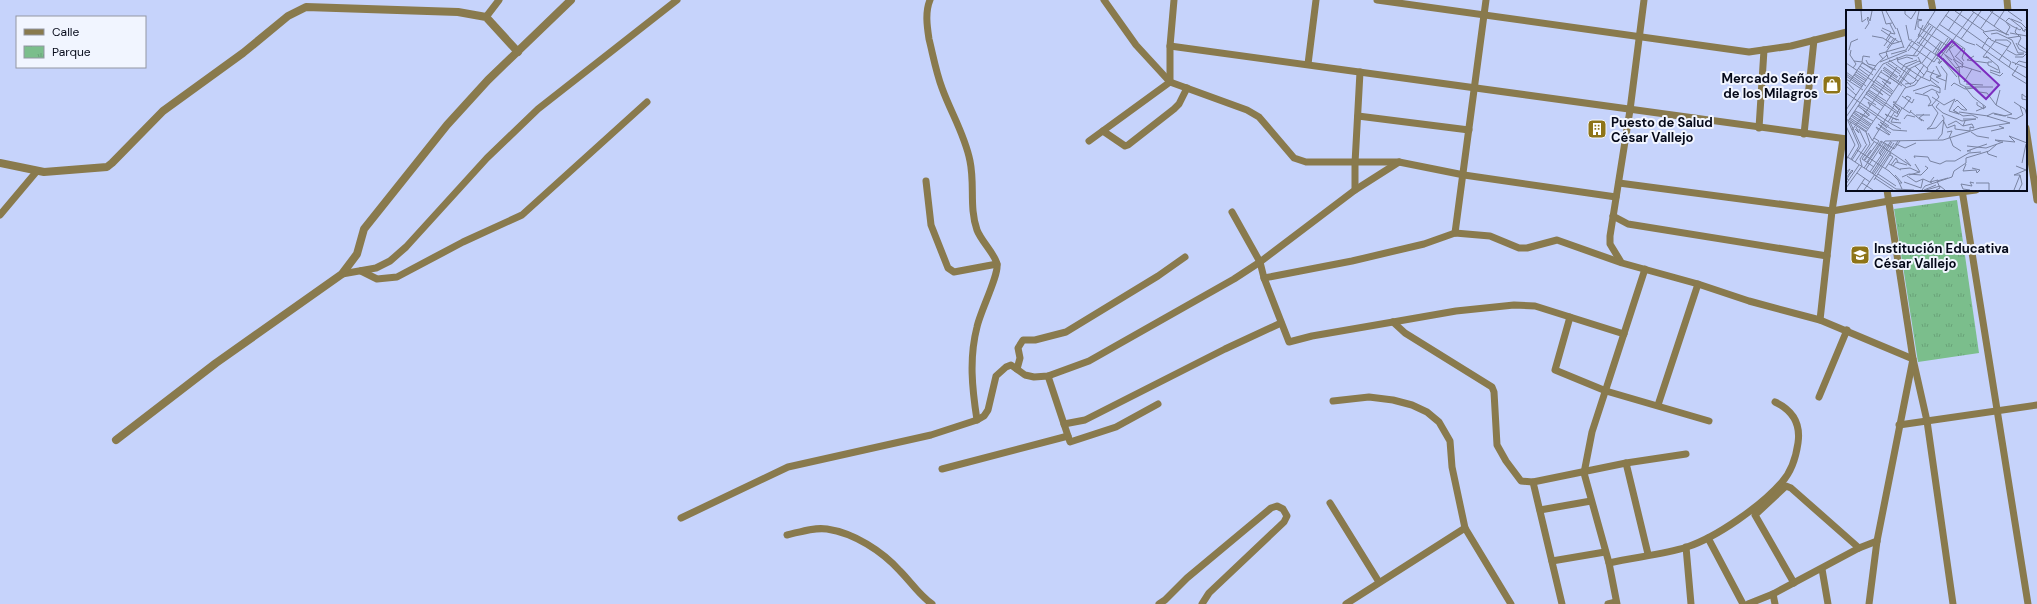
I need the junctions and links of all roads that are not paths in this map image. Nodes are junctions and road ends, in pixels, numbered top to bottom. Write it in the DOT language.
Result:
graph roads {
  1 [pos="499,0"];
  2 [pos="571,0"];
  3 [pos="677,0"];
  4 [pos="930,0"];
  5 [pos="1104,0"];
  6 [pos="1174,0"];
  7 [pos="1316,0"];
  8 [pos="1376,0"];
  9 [pos="1486,0"];
  10 [pos="1644,0"];
  11 [pos="1858,0"];
  12 [pos="1931,0"];
  13 [pos="2007,0"];
  14 [pos="1859,10"];
  15 [pos="1933,10"];
  16 [pos="2008,10"];
  17 [pos="1484,14"];
  18 [pos="486,17"];
  19 [pos="1846,32"];
  20 [pos="1640,36"];
  21 [pos="1814,40"];
  22 [pos="1170,46"];
  23 [pos="1764,50"];
  24 [pos="518,52"];
  25 [pos="1308,64"];
  26 [pos="1360,72"];
  27 [pos="1170,82"];
  28 [pos="1474,87"];
  29 [pos="1187,88"];
  30 [pos="647,102"];
  31 [pos="1630,110"];
  32 [pos="1358,116"];
  33 [pos="1759,128"];
  34 [pos="1469,130"];
  35 [pos="1103,131"];
  36 [pos="1804,134"];
  37 [pos="2027,134"];
  38 [pos="1845,139"];
  39 [pos="1088,141"];
  40 [pos="1399,162"];
  41 [pos="0,163"];
  42 [pos="1354,163"];
  43 [pos="37,171"];
  44 [pos="1464,175"];
  45 [pos="926,181"];
  46 [pos="1618,183"];
  47 [pos="2036,183"];
  48 [pos="1355,190"];
  49 [pos="1887,191"];
  50 [pos="1962,191"];
  51 [pos="1616,197"];
  52 [pos="2037,200"];
  53 [pos="1889,201"];
  54 [pos="1832,211"];
  55 [pos="1232,212"];
  56 [pos="0,215"];
  57 [pos="1613,216"];
  58 [pos="1455,233"];
  59 [pos="1827,256"];
  60 [pos="1184,258"];
  61 [pos="1260,262"];
  62 [pos="1622,263"];
  63 [pos="997,264"];
  64 [pos="1645,269"];
  65 [pos="361,271"];
  66 [pos="342,274"];
  67 [pos="1264,278"];
  68 [pos="1698,284"];
  69 [pos="1570,317"];
  70 [pos="1820,320"];
  71 [pos="1393,322"];
  72 [pos="1280,323"];
  73 [pos="1847,330"];
  74 [pos="1624,334"];
  75 [pos="1913,359"];
  76 [pos="1017,369"];
  77 [pos="1048,376"];
  78 [pos="1606,391"];
  79 [pos="1819,397"];
  80 [pos="1333,401"];
  81 [pos="1775,402"];
  82 [pos="1158,404"];
  83 [pos="1658,405"];
  84 [pos="2037,405"];
  85 [pos="1998,411"];
  86 [pos="977,420"];
  87 [pos="1709,420"];
  88 [pos="1927,421"];
  89 [pos="1064,424"];
  90 [pos="1899,425"];
  91 [pos="1068,436"];
  92 [pos="116,440"];
  93 [pos="1686,454"];
  94 [pos="1626,463"];
  95 [pos="942,469"];
  96 [pos="1584,473"];
  97 [pos="1533,482"];
  98 [pos="1591,501"];
  99 [pos="1330,503"];
  100 [pos="1540,510"];
  101 [pos="681,518"];
  102 [pos="1465,528"];
  103 [pos="787,535"];
  104 [pos="1708,538"];
  105 [pos="1877,541"];
  106 [pos="1686,547"];
  107 [pos="1858,548"];
  108 [pos="1605,552"];
  109 [pos="1648,554"];
  110 [pos="1552,561"];
  111 [pos="1609,563"];
  112 [pos="1822,569"];
  113 [pos="1379,582"];
  114 [pos="1794,583"];
  115 [pos="1773,594"];
  116 [pos="1617,603"];
  117 [pos="932,604"];
  118 [pos="1159,604"];
  119 [pos="1202,604"];
  120 [pos="1346,604"];
  121 [pos="1509,604"];
  122 [pos="1562,604"];
  123 [pos="1608,604"];
  124 [pos="1691,604"];
  125 [pos="1743,604"];
  126 [pos="1748,604"];
  127 [pos="1775,604"];
  128 [pos="1828,604"];
  129 [pos="1869,604"];
  130 [pos="1953,604"];
  131 [pos="2028,604"];
  1 -- 18 [label="street"];
  2 -- 24 [label="street"];
  3 -- 65 [label="street"];
  4 -- 63 [label="street"];
  5 -- 27 [label="street"];
  6 -- 22 [label="street"];
  7 -- 25 [label="street"];
  8 -- 17 [label="street"];
  9 -- 17 [label="street"];
  10 -- 20 [label="street"];
  11 -- 14 [label="street"];
  12 -- 15 [label="street"];
  13 -- 16 [label="street"];
  17 -- 20 [label="street"];
  17 -- 28 [label="street"];
  18 -- 24 [label="street"];
  18 -- 43 [label="street"];
  19 -- 21 [label="street"];
  20 -- 23 [label="street"];
  20 -- 31 [label="street"];
  21 -- 23 [label="street"];
  21 -- 36 [label="street"];
  22 -- 25 [label="street"];
  22 -- 27 [label="street"];
  23 -- 33 [label="street"];
  24 -- 66 [label="street"];
  25 -- 26 [label="street"];
  26 -- 28 [label="street"];
  26 -- 32 [label="street"];
  27 -- 29 [label="street"];
  27 -- 35 [label="street"];
  28 -- 31 [label="street"];
  28 -- 34 [label="street"];
  29 -- 35 [label="street"];
  29 -- 42 [label="street"];
  30 -- 65 [label="street"];
  31 -- 33 [label="street"];
  31 -- 46 [label="street"];
  32 -- 34 [label="street"];
  32 -- 42 [label="street"];
  33 -- 36 [label="street"];
  34 -- 44 [label="street"];
  35 -- 39 [label="street"];
  36 -- 38 [label="street"];
  37 -- 47 [label="street"];
  38 -- 54 [label="street"];
  40 -- 42 [label="street"];
  40 -- 44 [label="street"];
  40 -- 48 [label="street"];
  41 -- 43 [label="street"];
  42 -- 48 [label="street"];
  43 -- 56 [label="street"];
  44 -- 51 [label="street"];
  44 -- 58 [label="street"];
  45 -- 63 [label="street"];
  46 -- 51 [label="street"];
  46 -- 54 [label="street"];
  47 -- 52 [label="street"];
  48 -- 61 [label="street"];
  49 -- 53 [label="street"];
  50 -- 53 [label="street"];
  50 -- 85 [label="street"];
  51 -- 57 [label="street"];
  53 -- 54 [label="street"];
  53 -- 75 [label="street"];
  54 -- 59 [label="street"];
  55 -- 61 [label="street"];
  57 -- 59 [label="street"];
  57 -- 62 [label="street"];
  58 -- 62 [label="street"];
  58 -- 67 [label="street"];
  59 -- 70 [label="street"];
  60 -- 76 [label="street"];
  61 -- 67 [label="street"];
  61 -- 77 [label="street"];
  62 -- 64 [label="street"];
  63 -- 86 [label="street"];
  64 -- 68 [label="street"];
  64 -- 74 [label="street"];
  65 -- 66 [label="street"];
  66 -- 92 [label="street"];
  67 -- 72 [label="street"];
  68 -- 70 [label="street"];
  68 -- 83 [label="street"];
  69 -- 71 [label="street"];
  69 -- 74 [label="street"];
  69 -- 78 [label="street"];
  70 -- 73 [label="street"];
  71 -- 72 [label="street"];
  71 -- 97 [label="street"];
  72 -- 89 [label="street"];
  73 -- 75 [label="street"];
  73 -- 79 [label="street"];
  74 -- 78 [label="street"];
  75 -- 88 [label="street"];
  75 -- 90 [label="street"];
  76 -- 77 [label="street"];
  76 -- 86 [label="street"];
  77 -- 89 [label="street"];
  78 -- 83 [label="street"];
  78 -- 96 [label="street"];
  80 -- 102 [label="street"];
  81 -- 104 [label="street"];
  82 -- 91 [label="street"];
  83 -- 87 [label="street"];
  84 -- 85 [label="street"];
  85 -- 88 [label="street"];
  85 -- 131 [label="street"];
  86 -- 101 [label="street"];
  88 -- 90 [label="street"];
  88 -- 130 [label="street"];
  89 -- 91 [label="street"];
  90 -- 105 [label="street"];
  91 -- 95 [label="street"];
  93 -- 94 [label="street"];
  94 -- 96 [label="street"];
  94 -- 109 [label="street"];
  96 -- 97 [label="street"];
  96 -- 98 [label="street"];
  97 -- 100 [label="street"];
  98 -- 100 [label="street"];
  98 -- 108 [label="street"];
  99 -- 113 [label="street"];
  100 -- 110 [label="street"];
  102 -- 113 [label="street"];
  102 -- 121 [label="street"];
  103 -- 117 [label="street"];
  104 -- 106 [label="street"];
  104 -- 125 [label="street"];
  105 -- 107 [label="street"];
  105 -- 129 [label="street"];
  106 -- 109 [label="street"];
  106 -- 124 [label="street"];
  107 -- 112 [label="street"];
  107 -- 114 [label="street"];
  108 -- 110 [label="street"];
  108 -- 111 [label="street"];
  109 -- 111 [label="street"];
  110 -- 122 [label="street"];
  111 -- 116 [label="street"];
  112 -- 114 [label="street"];
  112 -- 128 [label="street"];
  113 -- 120 [label="street"];
  114 -- 115 [label="street"];
  115 -- 126 [label="street"];
  115 -- 127 [label="street"];
  116 -- 123 [label="street"];
  118 -- 119 [label="street"];
}
